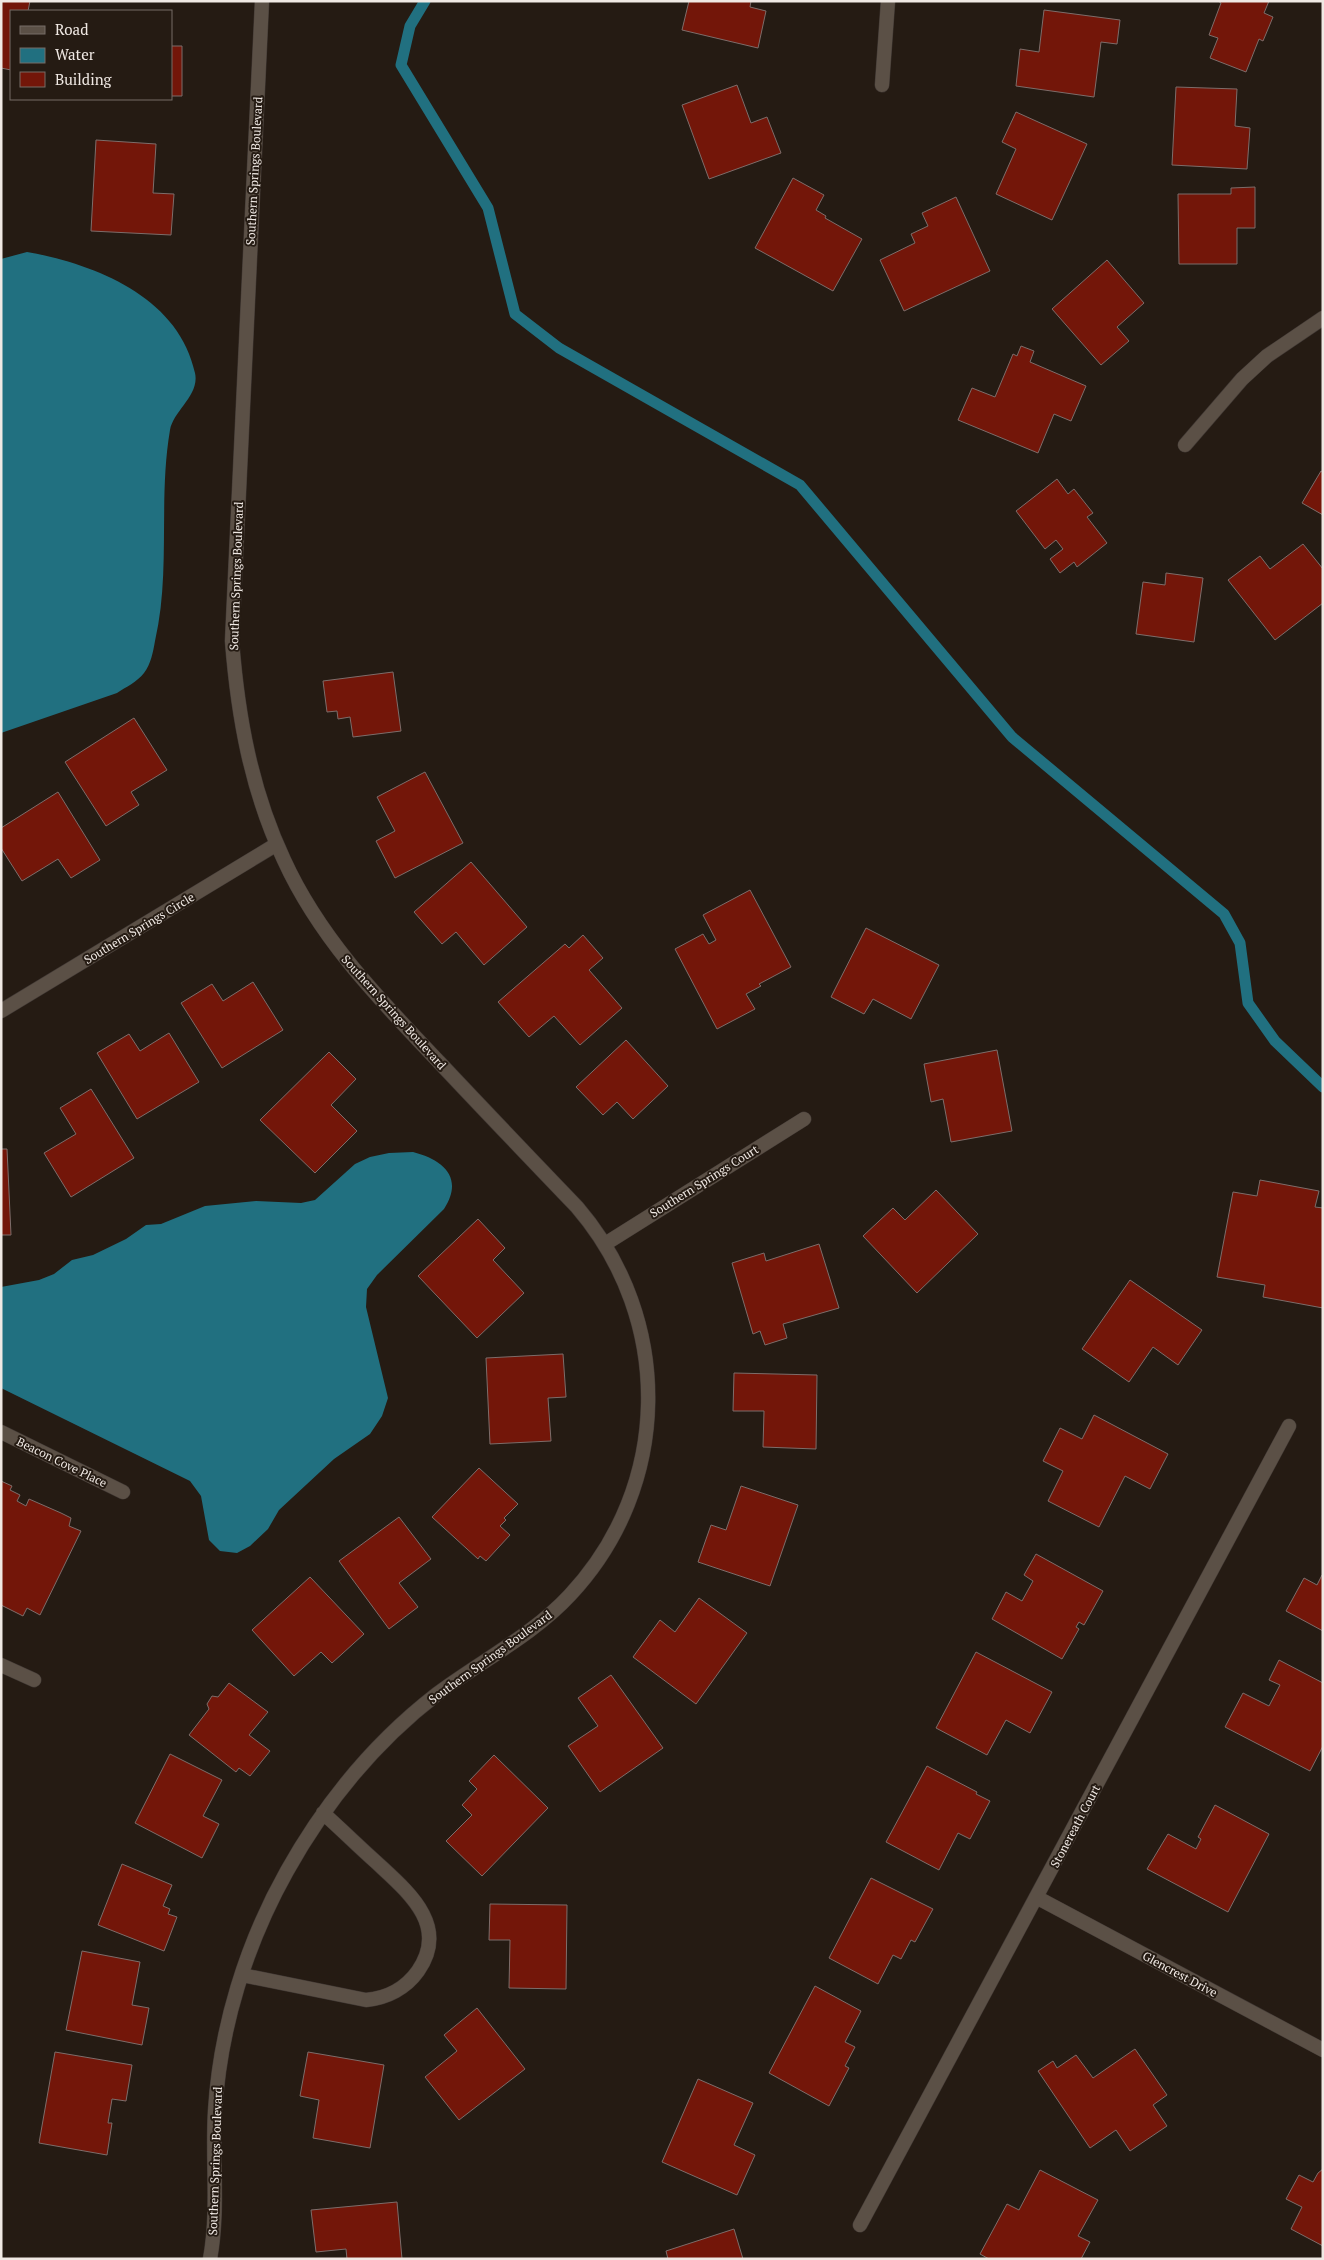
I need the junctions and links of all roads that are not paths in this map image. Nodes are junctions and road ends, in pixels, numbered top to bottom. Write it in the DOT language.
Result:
graph roads {
  1 [pos="262,1"];
  2 [pos="888,1"];
  3 [pos="882,85"];
  4 [pos="1323,318"];
  5 [pos="1185,445"];
  6 [pos="277,844"];
  7 [pos="1,1011"];
  8 [pos="804,1119"];
  9 [pos="605,1244"];
  10 [pos="1289,1426"];
  11 [pos="1,1432"];
  12 [pos="123,1492"];
  13 [pos="1,1665"];
  14 [pos="34,1680"];
  15 [pos="323,1813"];
  16 [pos="1036,1898"];
  17 [pos="242,1975"];
  18 [pos="1323,2050"];
  19 [pos="860,2225"];
  20 [pos="210,2259"];
  1 -- 6 [label="street, Southern Springs Boulevard"];
  2 -- 3 [label="street"];
  4 -- 5 [label="street"];
  6 -- 7 [label="street, Southern Springs Circle"];
  6 -- 9 [label="street, Southern Springs Boulevard"];
  8 -- 9 [label="street, Southern Springs Court"];
  9 -- 15 [label="street, Southern Springs Boulevard"];
  10 -- 16 [label="street, Stonereath Court"];
  11 -- 12 [label="street, Beacon Cove Place"];
  13 -- 14 [label="street"];
  15 -- 17 [label="street, Southern Springs Boulevard"];
  15 -- 17 [label="street"];
  16 -- 18 [label="street, Glencrest Drive"];
  16 -- 19 [label="street, Stonereath Court"];
  17 -- 20 [label="street, Southern Springs Boulevard"];
}
